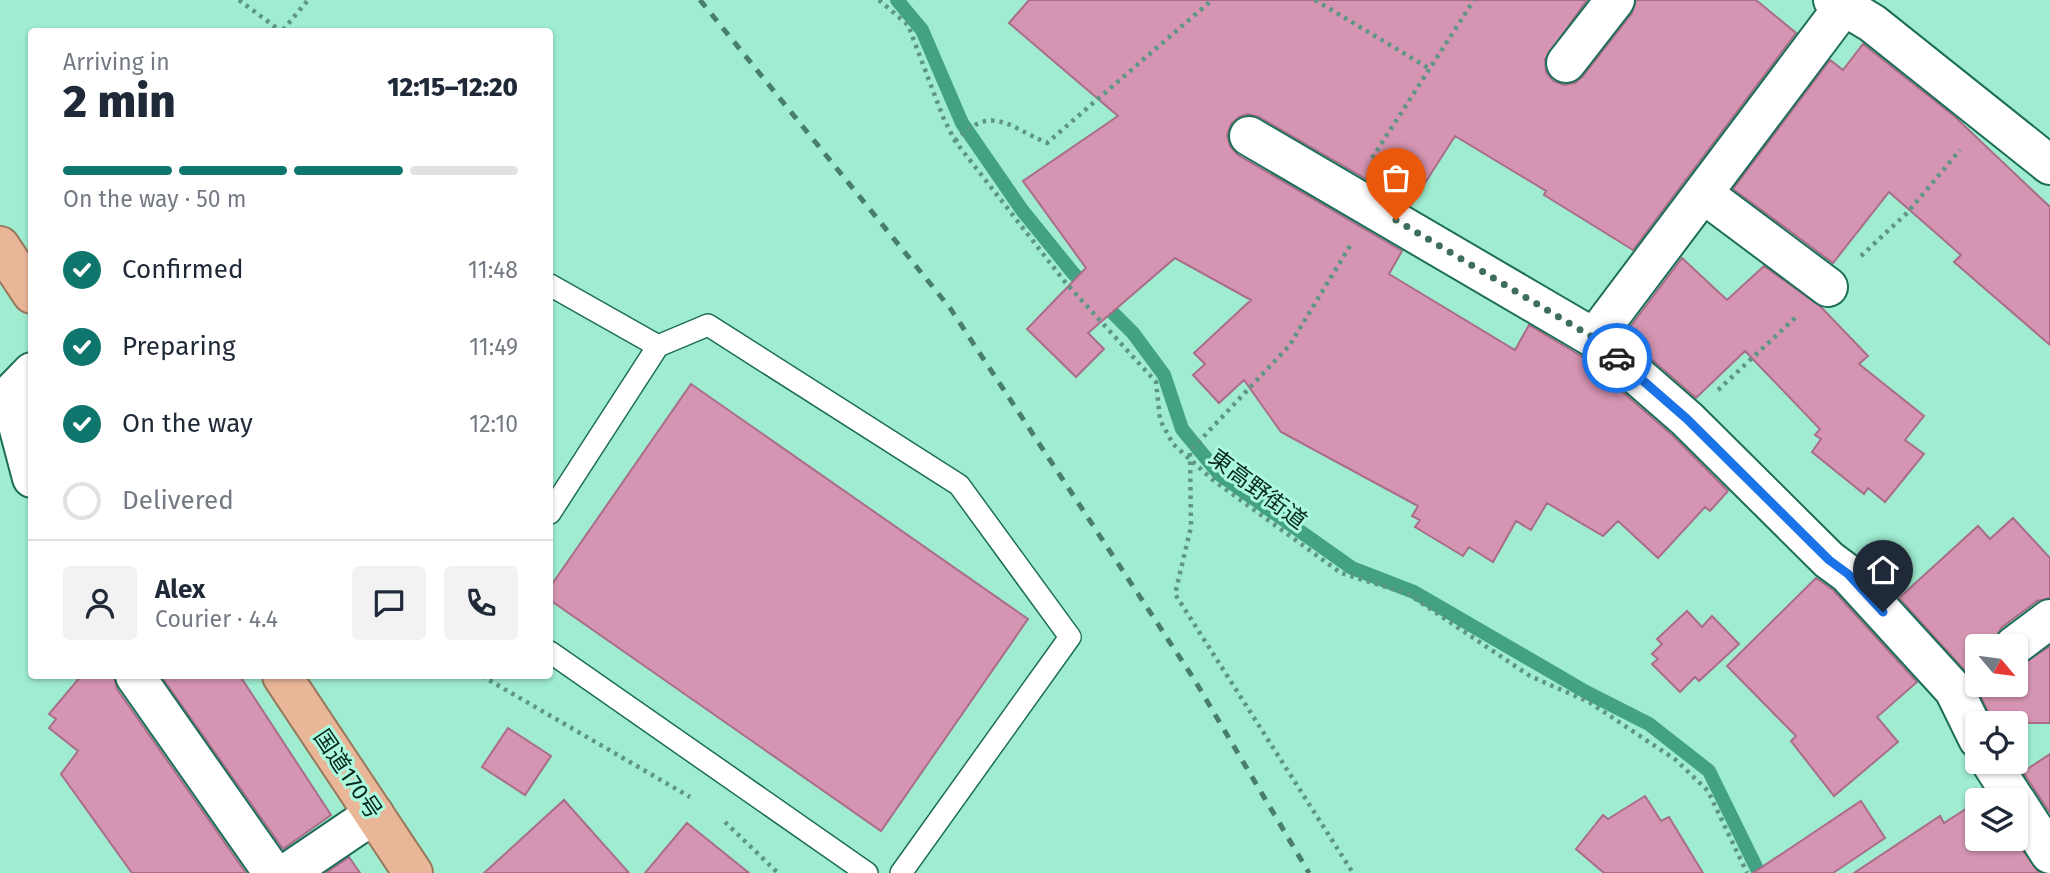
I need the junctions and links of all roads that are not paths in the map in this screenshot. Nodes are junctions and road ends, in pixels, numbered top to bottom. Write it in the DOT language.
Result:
graph roads {
  1 [pos="1615,0"];
  2 [pos="1838,3"];
  3 [pos="1566,63"];
  4 [pos="1249,136"];
  5 [pos="2050,165"];
  6 [pos="1704,194"];
  7 [pos="0,246"];
  8 [pos="1828,287"];
  9 [pos="28,289"];
  10 [pos="553,290"];
  11 [pos="1594,338"];
  12 [pos="658,346"];
  13 [pos="14,391"];
  14 [pos="28,459"];
  15 [pos="553,508"];
  16 [pos="2050,619"];
  17 [pos="2028,636"];
  18 [pos="553,654"];
  19 [pos="137,679"];
  20 [pos="284,679"];
  21 [pos="1965,680"];
  22 [pos="374,814"];
  23 [pos="2028,821"];
  24 [pos="2050,854"];
  25 [pos="272,873"];
  26 [pos="287,873"];
  27 [pos="413,873"];
  28 [pos="867,873"];
  29 [pos="901,873"];
  1 -- 3 [label="street"];
  2 -- 5 [label="street"];
  2 -- 6 [label="street"];
  4 -- 11 [label="street"];
  6 -- 8 [label="street"];
  6 -- 11 [label="street"];
  7 -- 9 [label="highway"];
  10 -- 12 [label="lane"];
  11 -- 21 [label="street"];
  12 -- 15 [label="lane"];
  12 -- 29 [label="lane"];
  13 -- 14 [label="street"];
  16 -- 17 [label="street"];
  18 -- 28 [label="lane"];
  19 -- 25 [label="street"];
  20 -- 22 [label="highway, 国道170号"];
  22 -- 26 [label="street"];
  22 -- 27 [label="highway, 国道170号"];
  23 -- 24 [label="street"];
}
